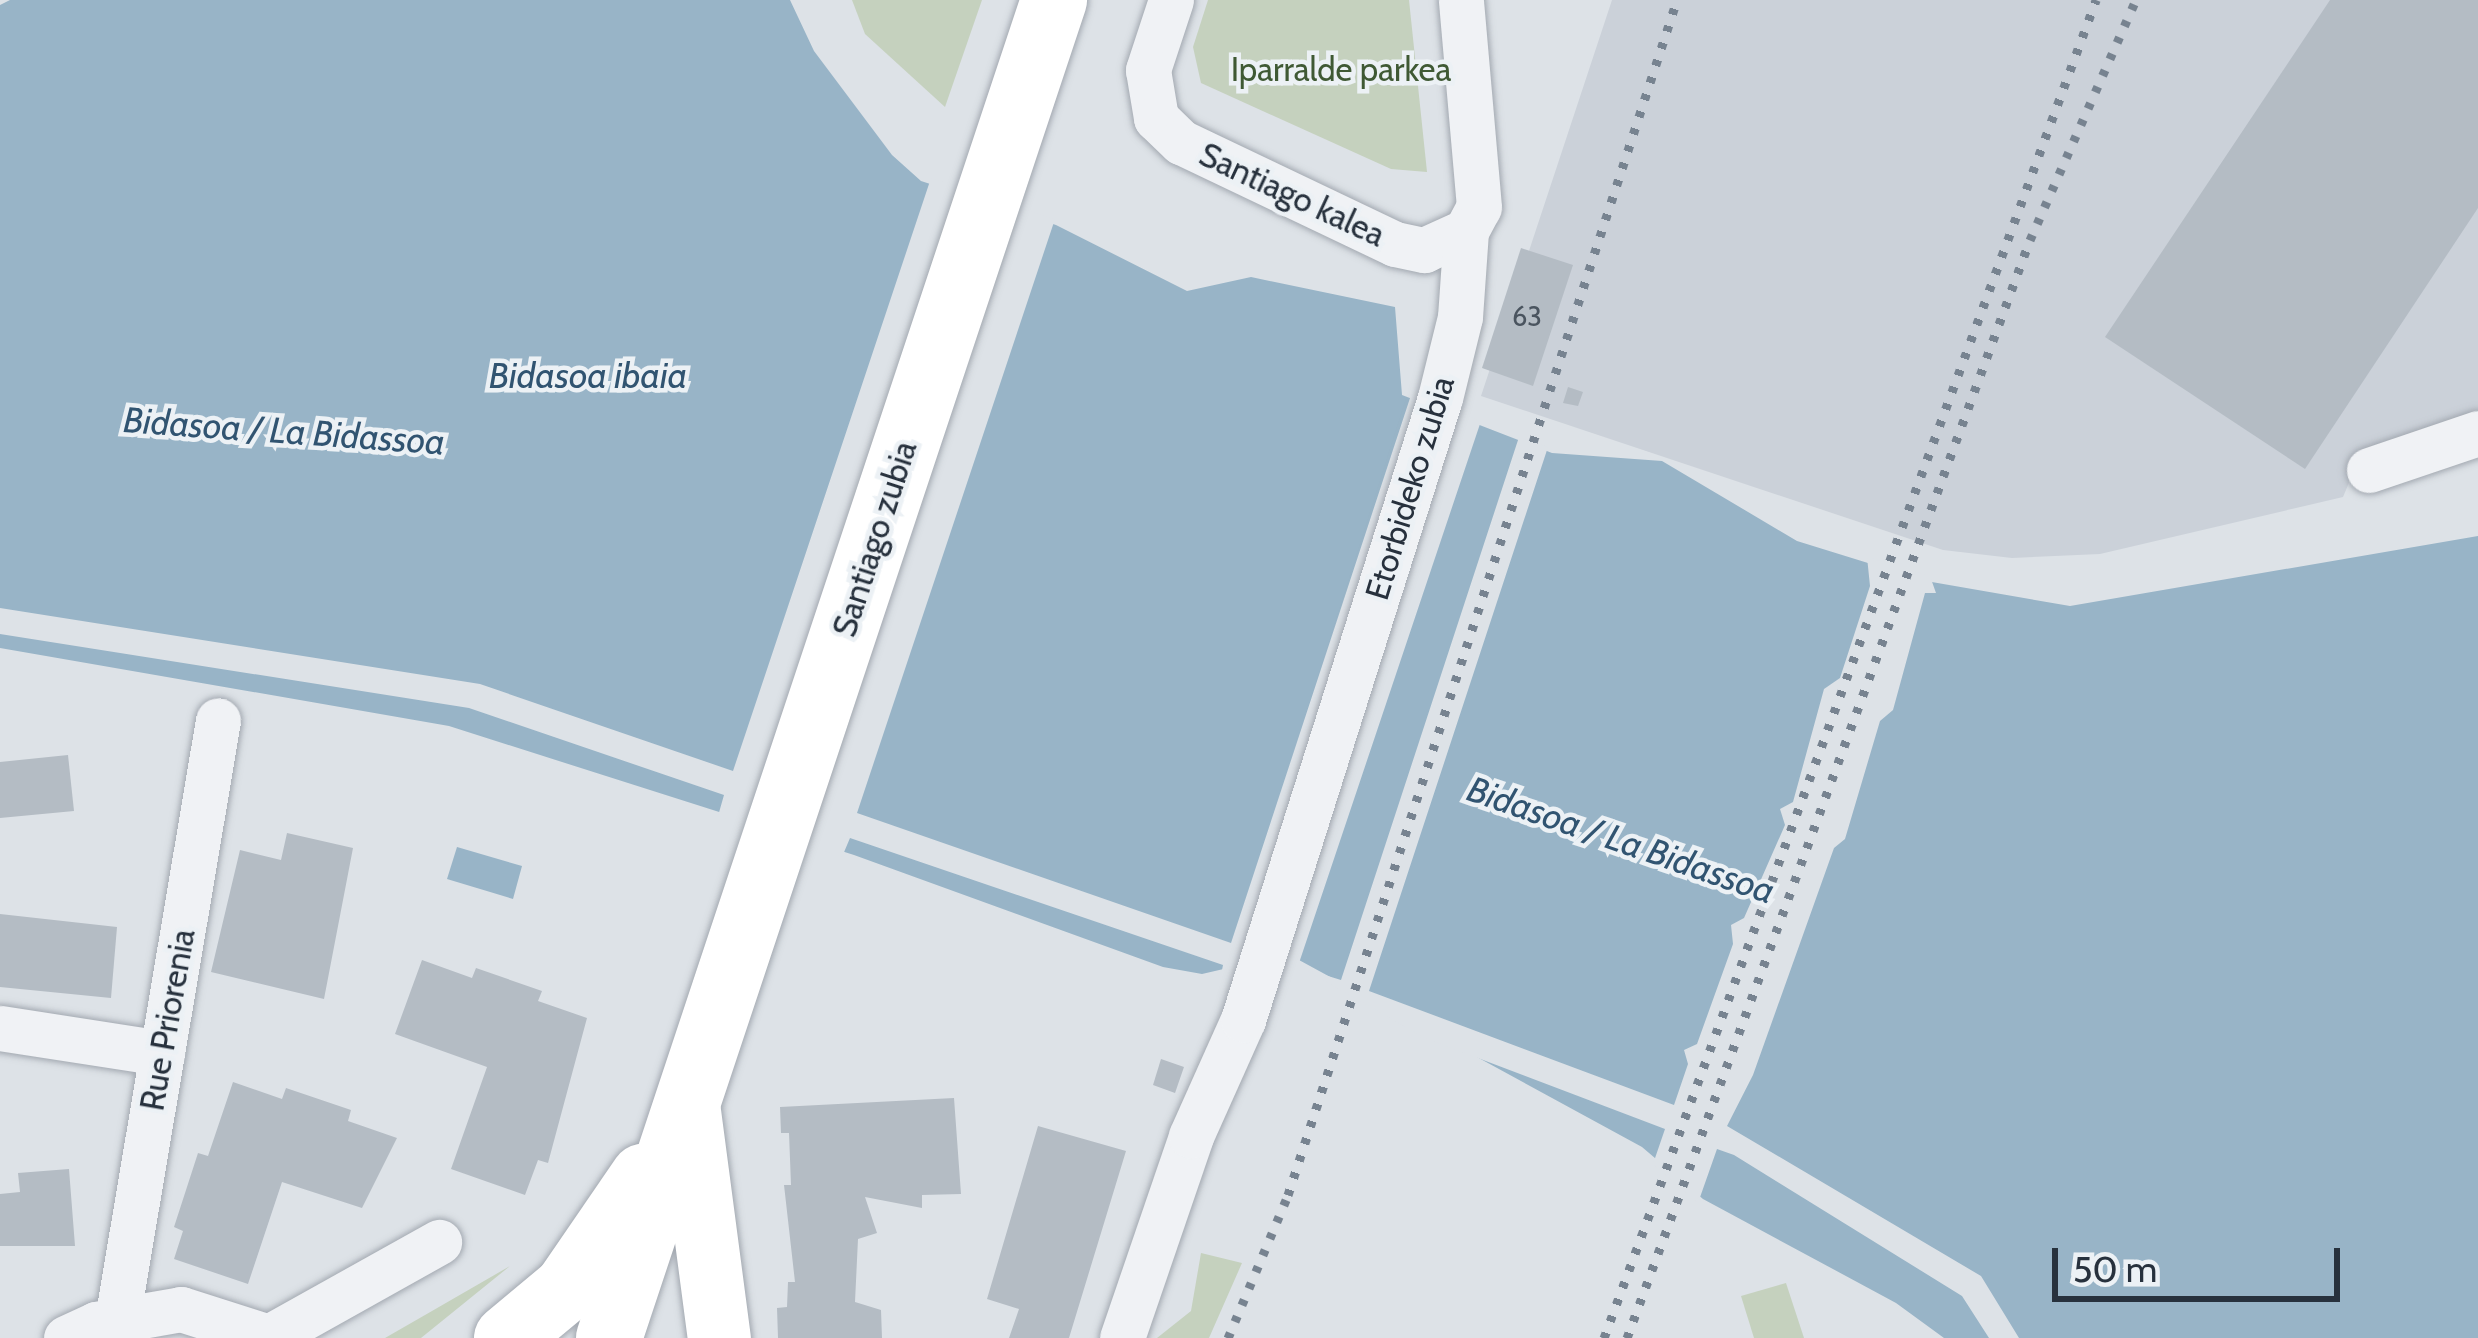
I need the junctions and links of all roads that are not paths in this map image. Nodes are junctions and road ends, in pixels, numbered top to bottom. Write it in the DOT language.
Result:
graph roads {
  1 [pos="1054,0"];
  2 [pos="1171,0"];
  3 [pos="1461,0"];
  4 [pos="1466,231"];
  5 [pos="2478,434"];
  6 [pos="2369,470"];
  7 [pos="218,720"];
  8 [pos="0,1028"];
  9 [pos="162,1053"];
  10 [pos="689,1111"];
  11 [pos="439,1242"];
  12 [pos="117,1320"];
  13 [pos="66,1338"];
  14 [pos="507,1338"];
  15 [pos="609,1338"];
  16 [pos="719,1338"];
  17 [pos="1122,1338"];
  1 -- 10 [label="main road, Santiago zubia"];
  2 -- 4 [label="street, Santiago kalea"];
  3 -- 4 [label="street"];
  4 -- 17 [label="street, Etorbideko zubia"];
  5 -- 6 [label="street"];
  7 -- 9 [label="street, Rue Priorenia"];
  8 -- 9 [label="street"];
  9 -- 12 [label="street, Rue Priorenia"];
  10 -- 14 [label="main road"];
  10 -- 15 [label="main road, Santiago zubia"];
  10 -- 16 [label="main road"];
  11 -- 12 [label="street"];
  12 -- 13 [label="street"];
}
